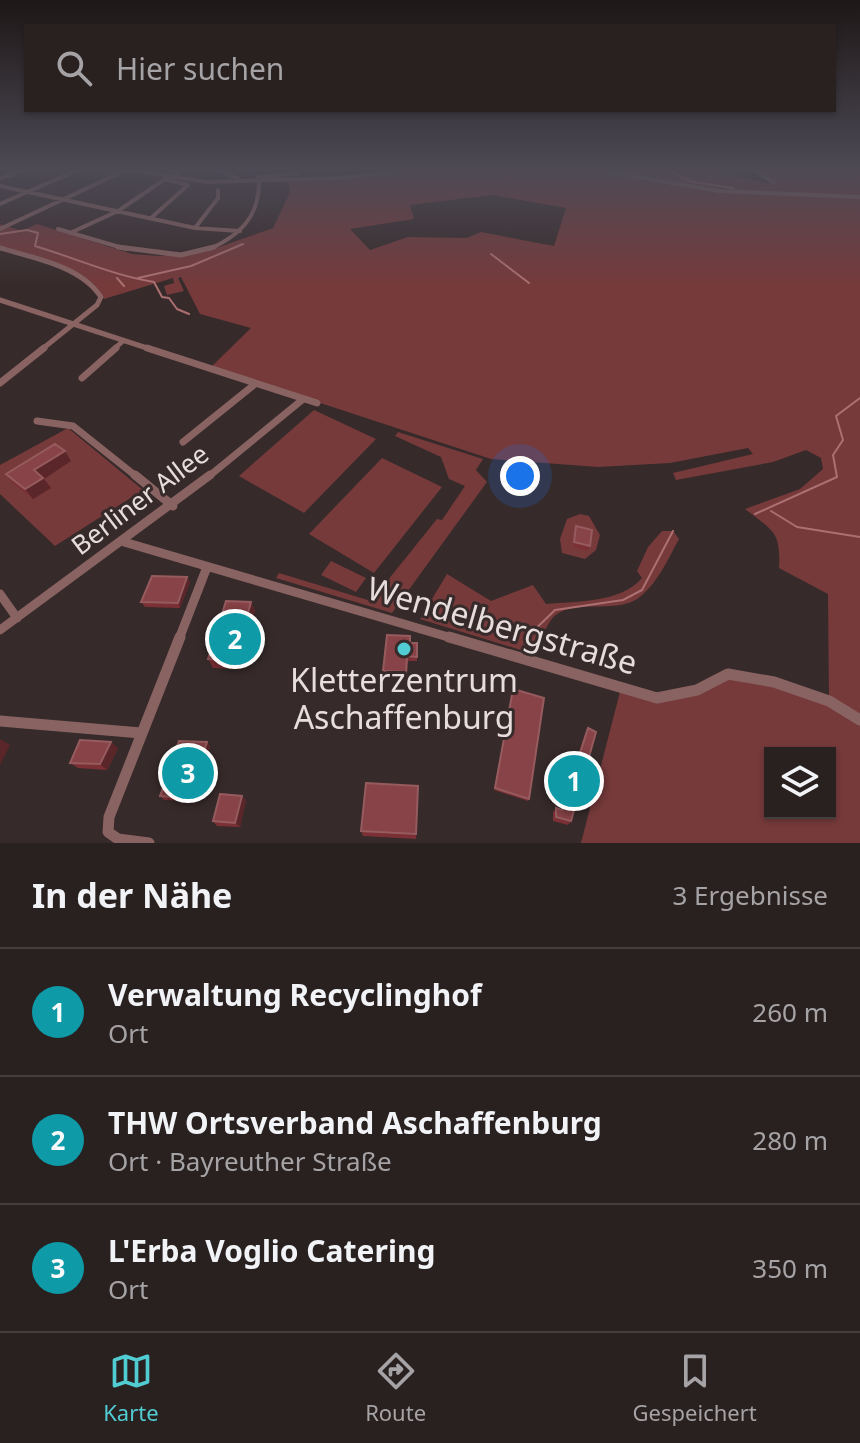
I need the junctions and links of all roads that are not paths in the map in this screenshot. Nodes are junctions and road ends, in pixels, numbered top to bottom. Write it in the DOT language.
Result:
graph roads {
  1 [pos="44,208"];
  2 [pos="106,208"];
  3 [pos="122,208"];
  4 [pos="165,208"];
  5 [pos="210,208"];
  6 [pos="255,208"];
  7 [pos="118,211"];
  8 [pos="150,218"];
  9 [pos="0,222"];
  10 [pos="10,225"];
  11 [pos="195,228"];
  12 [pos="0,229"];
  13 [pos="58,229"];
  14 [pos="240,231"];
  15 [pos="70,233"];
  16 [pos="0,248"];
  17 [pos="2,302"];
  18 [pos="73,324"];
  19 [pos="123,341"];
  20 [pos="82,378"];
  21 [pos="0,383"];
  22 [pos="255,384"];
  23 [pos="302,400"];
  24 [pos="317,403"];
  25 [pos="37,421"];
  26 [pos="183,442"];
  27 [pos="173,506"];
  28 [pos="124,542"];
  29 [pos="207,567"];
  30 [pos="0,594"];
  31 [pos="17,618"];
  32 [pos="0,630"];
  33 [pos="860,720"];
  34 [pos="0,721"];
  35 [pos="141,733"];
  36 [pos="149,843"];
  37 [pos="159,843"];
  1 -- 10 [label="street"];
  2 -- 7 [label="street"];
  3 -- 7 [label="street"];
  4 -- 8 [label="street"];
  5 -- 11 [label="street"];
  6 -- 14 [label="street"];
  7 -- 8 [label="street"];
  7 -- 15 [label="street"];
  8 -- 11 [label="street"];
  9 -- 10 [label="street"];
  10 -- 12 [label="street"];
  11 -- 14 [label="street"];
  13 -- 15 [label="street"];
  14 -- 15 [label="street"];
  16 -- 18 [label="street"];
  17 -- 18 [label="street"];
  18 -- 19 [label="street"];
  18 -- 21 [label="street"];
  19 -- 20 [label="street"];
  19 -- 22 [label="street"];
  22 -- 23 [label="street"];
  22 -- 26 [label="street"];
  23 -- 24 [label="street"];
  23 -- 27 [label="street, Berliner Allee"];
  25 -- 27 [label="street"];
  27 -- 28 [label="street, Berliner Allee"];
  28 -- 29 [label="street, Wendelbergstraße"];
  28 -- 31 [label="street, Berliner Allee"];
  29 -- 33 [label="street, Wendelbergstraße"];
  29 -- 35 [label="street"];
  30 -- 31 [label="street"];
  31 -- 32 [label="street, Berliner Allee"];
  34 -- 35 [label="street"];
  35 -- 36 [label="street"];
  36 -- 37 [label="street"];
}
